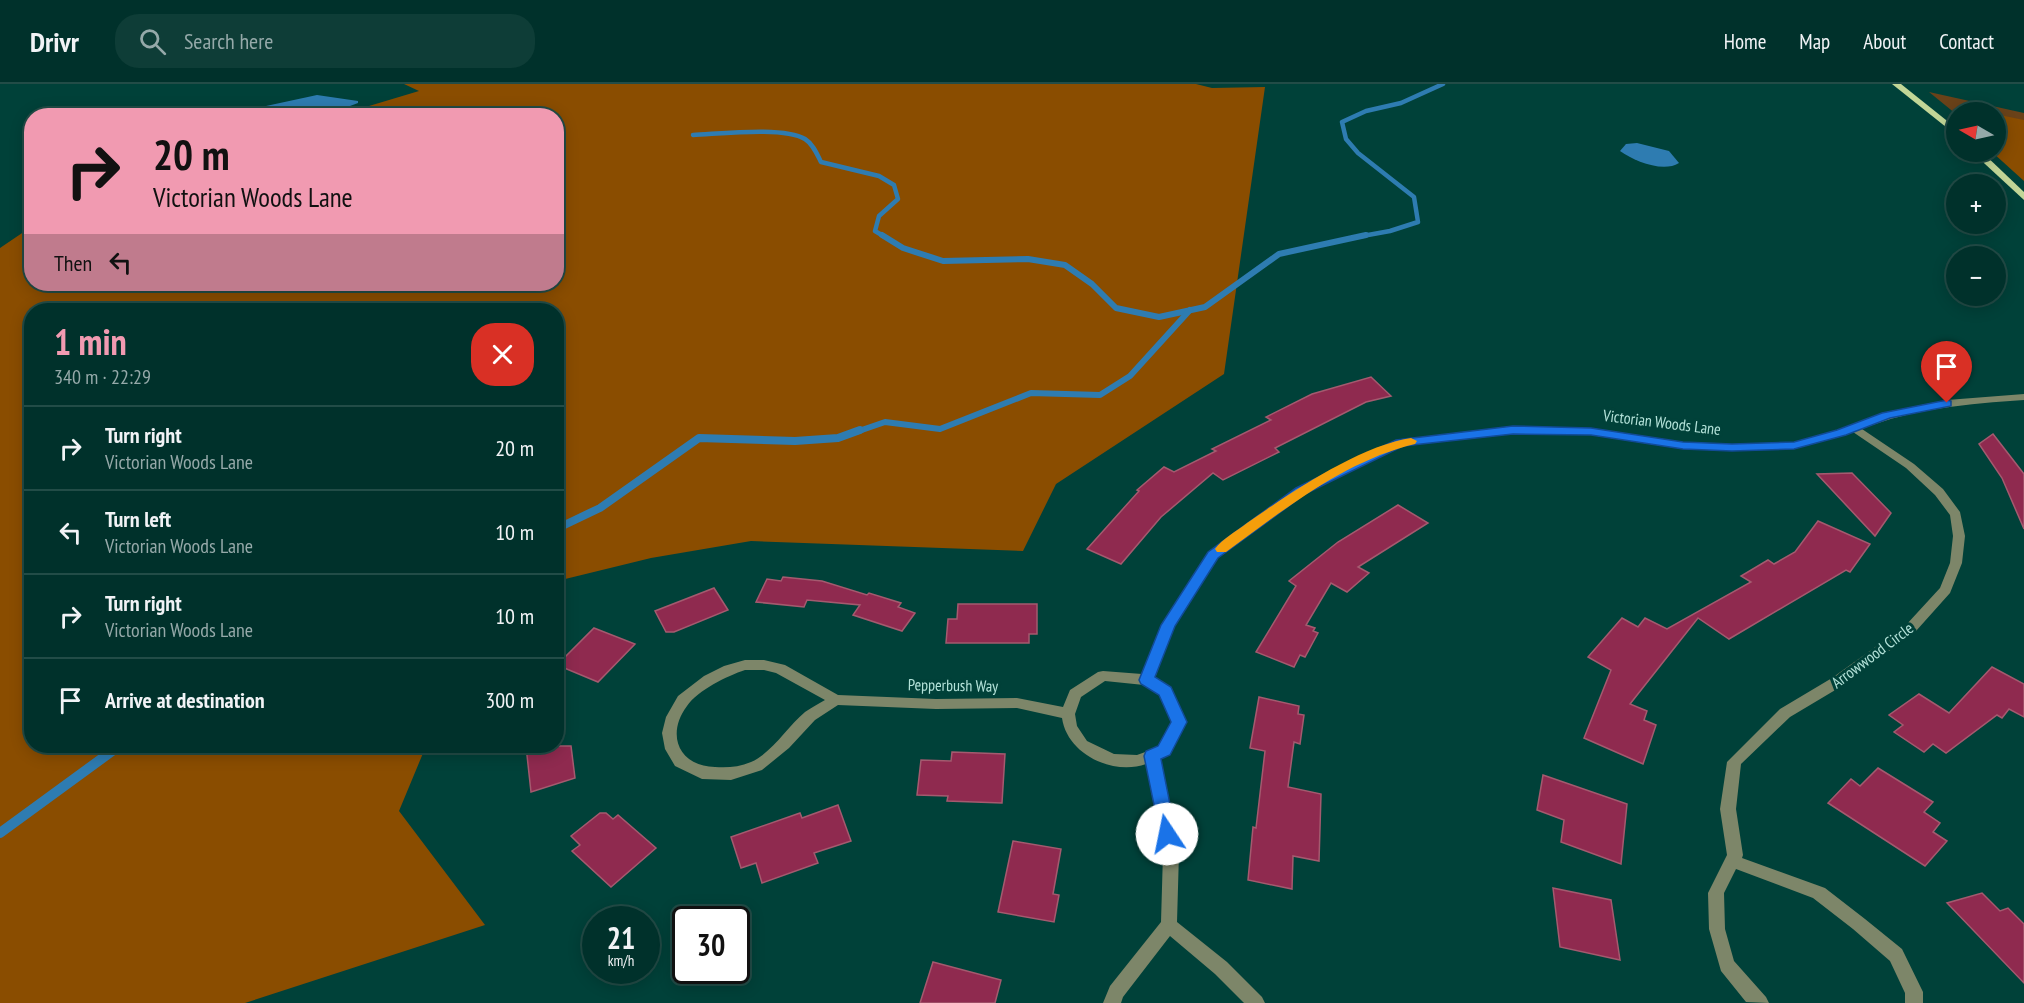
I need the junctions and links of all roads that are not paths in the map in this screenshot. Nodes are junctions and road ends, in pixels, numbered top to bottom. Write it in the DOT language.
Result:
graph roads {
  1 [pos="1896,84"];
  2 [pos="1946,124"];
  3 [pos="1987,162"];
  4 [pos="2024,197"];
  5 [pos="2024,397"];
  6 [pos="1854,428"];
  7 [pos="1147,680"];
  8 [pos="836,700"];
  9 [pos="1068,714"];
  10 [pos="1152,756"];
  11 [pos="1732,861"];
  12 [pos="1169,925"];
  13 [pos="1112,1003"];
  14 [pos="1256,1003"];
  15 [pos="1760,1003"];
  16 [pos="1914,1003"];
  1 -- 2 [label="main road"];
  3 -- 4 [label="main road"];
  5 -- 6 [label="street, Victorian Woods Lane"];
  6 -- 7 [label="street, Victorian Woods Lane"];
  6 -- 11 [label="street, Arrowwood Circle"];
  7 -- 9 [label="street"];
  7 -- 10 [label="street"];
  8 -- 8 [label="street, Pepperbush Way"];
  8 -- 9 [label="street, Pepperbush Way"];
  9 -- 10 [label="street"];
  10 -- 12 [label="street"];
  11 -- 15 [label="street, Arrowwood Circle"];
  11 -- 16 [label="street"];
  12 -- 13 [label="street"];
  12 -- 14 [label="street"];
}
